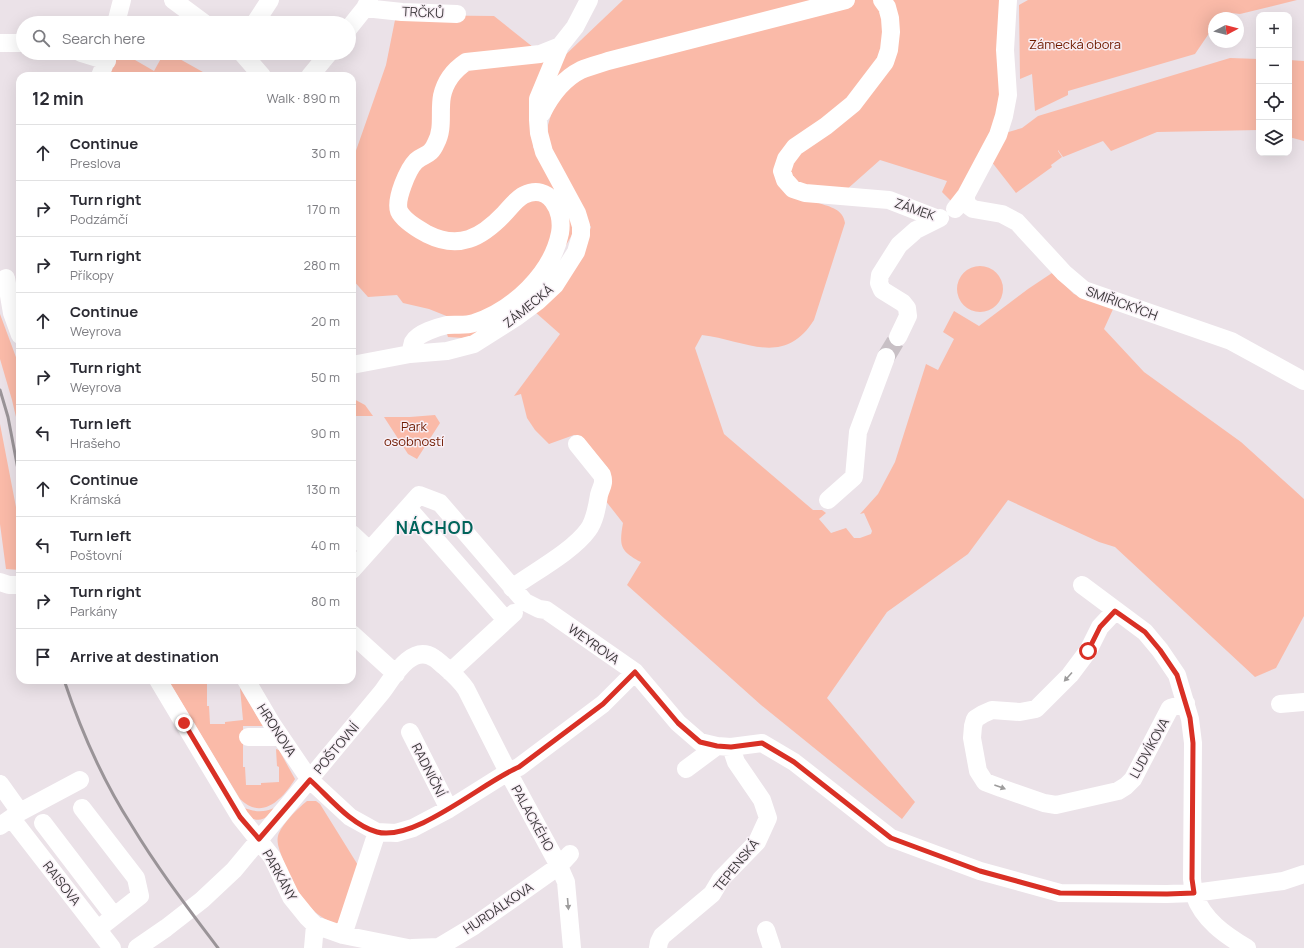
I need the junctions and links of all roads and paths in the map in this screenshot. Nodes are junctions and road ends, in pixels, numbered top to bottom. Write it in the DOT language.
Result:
graph roads {
  1 [pos="122,0"];
  2 [pos="173,0"];
  3 [pos="270,0"];
  4 [pos="589,0"];
  5 [pos="846,0"];
  6 [pos="882,0"];
  7 [pos="1008,0"];
  8 [pos="367,4"];
  9 [pos="457,14"];
  10 [pos="118,16"];
  11 [pos="195,16"];
  12 [pos="260,16"];
  13 [pos="356,19"];
  14 [pos="0,43"];
  15 [pos="16,44"];
  16 [pos="560,46"];
  17 [pos="248,60"];
  18 [pos="323,60"];
  19 [pos="259,72"];
  20 [pos="313,72"];
  21 [pos="538,120"];
  22 [pos="966,195"];
  23 [pos="944,215"];
  24 [pos="9,278"];
  25 [pos="16,324"];
  26 [pos="898,337"];
  27 [pos="410,354"];
  28 [pos="886,357"];
  29 [pos="356,364"];
  30 [pos="1304,381"];
  31 [pos="577,444"];
  32 [pos="828,500"];
  33 [pos="408,508"];
  34 [pos="356,537"];
  35 [pos="370,550"];
  36 [pos="356,566"];
  37 [pos="1082,585"];
  38 [pos="512,588"];
  39 [pos="525,602"];
  40 [pos="1115,611"];
  41 [pos="506,620"];
  42 [pos="356,638"];
  43 [pos="450,672"];
  44 [pos="635,672"];
  45 [pos="396,674"];
  46 [pos="160,684"];
  47 [pos="248,684"];
  48 [pos="1304,702"];
  49 [pos="1186,703"];
  50 [pos="1280,704"];
  51 [pos="410,732"];
  52 [pos="248,737"];
  53 [pos="281,737"];
  54 [pos="724,747"];
  55 [pos="686,769"];
  56 [pos="508,772"];
  57 [pos="80,780"];
  58 [pos="310,780"];
  59 [pos="0,784"];
  60 [pos="82,808"];
  61 [pos="449,809"];
  62 [pos="10,819"];
  63 [pos="43,823"];
  64 [pos="377,832"];
  65 [pos="259,839"];
  66 [pos="565,860"];
  67 [pos="1304,874"];
  68 [pos="1194,893"];
  69 [pos="114,916"];
  70 [pos="315,925"];
  71 [pos="98,929"];
  72 [pos="766,930"];
  73 [pos="343,935"];
  74 [pos="112,948"];
  75 [pos="137,948"];
  76 [pos="313,948"];
  77 [pos="408,948"];
  78 [pos="412,948"];
  79 [pos="572,948"];
  80 [pos="658,948"];
  81 [pos="772,948"];
  82 [pos="1247,948"];
  1 -- 10 [label="street"];
  2 -- 11 [label="street"];
  3 -- 12 [label="street"];
  4 -- 16 [label="street"];
  5 -- 21 [label="street"];
  6 -- 23 [label="street, ZÁMEK"];
  7 -- 22 [label="street, ZÁMEK"];
  8 -- 9 [label="street, TRČKŮ"];
  8 -- 13 [label="street"];
  14 -- 15 [label="street"];
  16 -- 21 [label="street, ZÁMECKÁ"];
  16 -- 27 [label="street"];
  17 -- 19 [label="street"];
  18 -- 20 [label="street"];
  21 -- 27 [label="street, ZÁMECKÁ"];
  22 -- 23 [label="street, ZÁMEK"];
  22 -- 30 [label="street, SMIŘICKÝCH"];
  23 -- 26 [label="street"];
  24 -- 25 [label="street"];
  27 -- 29 [label="street, ZÁMECKÁ"];
  28 -- 32 [label="street"];
  31 -- 38 [label="street"];
  33 -- 35 [label="street"];
  33 -- 38 [label="street"];
  33 -- 41 [label="street"];
  34 -- 35 [label="street"];
  35 -- 36 [label="street"];
  37 -- 40 [label="street"];
  38 -- 39 [label="street"];
  39 -- 41 [label="street"];
  39 -- 44 [label="street, WEYROVA"];
  40 -- 49 [label="street"];
  40 -- 49 [label="street, LUDVÍKOVA, one-way"];
  41 -- 43 [label="street"];
  42 -- 45 [label="street"];
  43 -- 45 [label="street, POŠTOVNÍ"];
  43 -- 56 [label="street, PALACKÉHO"];
  44 -- 54 [label="street, WEYROVA"];
  44 -- 56 [label="street"];
  45 -- 58 [label="street, POŠTOVNÍ"];
  46 -- 65 [label="street, PARKÁNY"];
  47 -- 53 [label="street, HRONOVA"];
  48 -- 50 [label="street"];
  49 -- 68 [label="street"];
  51 -- 61 [label="street, RADNIČNÍ"];
  52 -- 53 [label="street"];
  53 -- 58 [label="street, HRONOVA"];
  54 -- 55 [label="street"];
  54 -- 68 [label="street"];
  54 -- 80 [label="street, TEPENSKÁ"];
  56 -- 61 [label="street"];
  56 -- 66 [label="street, PALACKÉHO"];
  57 -- 62 [label="street"];
  58 -- 64 [label="street, HRONOVA"];
  58 -- 65 [label="street, POŠTOVNÍ"];
  59 -- 62 [label="street, RAISOVA"];
  60 -- 69 [label="street"];
  61 -- 64 [label="street"];
  62 -- 71 [label="street, RAISOVA"];
  63 -- 69 [label="street"];
  64 -- 73 [label="street"];
  65 -- 70 [label="street, PARKÁNY"];
  65 -- 75 [label="street, POŠTOVNÍ"];
  66 -- 78 [label="street, HURDÁLKOVA"];
  66 -- 79 [label="street, PALACKÉHO, one-way"];
  67 -- 68 [label="street"];
  68 -- 82 [label="street"];
  69 -- 71 [label="street"];
  70 -- 73 [label="street"];
  70 -- 76 [label="street"];
  71 -- 74 [label="street, RAISOVA"];
  72 -- 81 [label="street"];
  73 -- 77 [label="street"];
}
